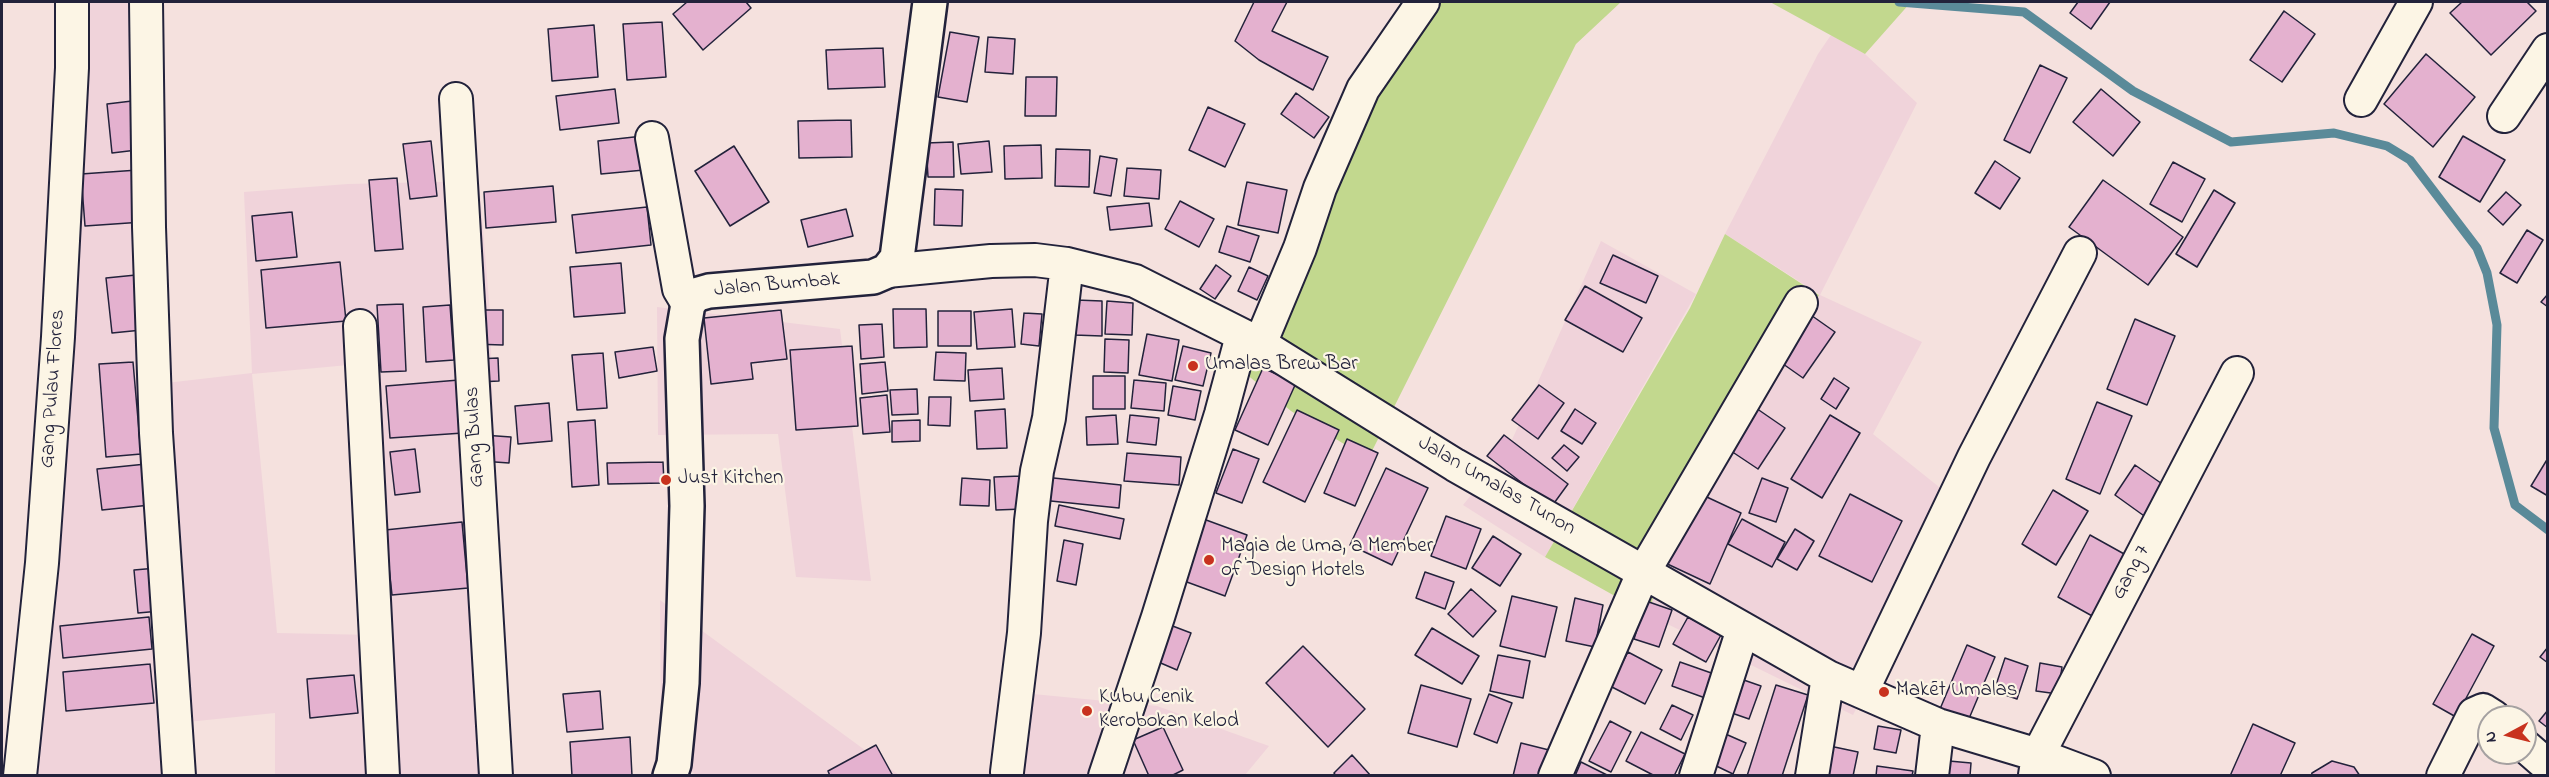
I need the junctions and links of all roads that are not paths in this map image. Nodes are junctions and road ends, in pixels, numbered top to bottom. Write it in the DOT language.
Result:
graph roads {
  1 [pos="72,2"];
  2 [pos="146,2"];
  3 [pos="930,2"];
  4 [pos="1423,2"];
  5 [pos="2416,2"];
  6 [pos="2547,50"];
  7 [pos="456,99"];
  8 [pos="2361,100"];
  9 [pos="2504,116"];
  10 [pos="652,138"];
  11 [pos="2080,253"];
  12 [pos="1067,264"];
  13 [pos="887,271"];
  14 [pos="1801,303"];
  15 [pos="688,304"];
  16 [pos="360,326"];
  17 [pos="1251,340"];
  18 [pos="2237,373"];
  19 [pos="1644,573"];
  20 [pos="1743,629"];
  21 [pos="1828,677"];
  22 [pos="1862,691"];
  23 [pos="2477,713"];
  24 [pos="1938,725"];
  25 [pos="2036,765"];
  26 [pos="2452,770"];
  27 [pos="1008,772"];
  28 [pos="20,776"];
  29 [pos="179,776"];
  30 [pos="383,776"];
  31 [pos="496,776"];
  32 [pos="670,776"];
  33 [pos="1105,776"];
  34 [pos="1555,776"];
  35 [pos="1696,776"];
  36 [pos="1812,776"];
  37 [pos="1932,776"];
  38 [pos="2094,776"];
  1 -- 28 [label="street, Gang Pulau Flores"];
  2 -- 29 [label="street"];
  3 -- 13 [label="street"];
  4 -- 17 [label="street"];
  5 -- 8 [label="street"];
  6 -- 9 [label="street"];
  7 -- 31 [label="street, Gang Bulas"];
  10 -- 15 [label="street"];
  11 -- 22 [label="street"];
  12 -- 13 [label="street, Jalan Umalas Tunon"];
  12 -- 17 [label="street, Jalan Umalas Tunon"];
  12 -- 27 [label="street"];
  13 -- 15 [label="street, Jalan Bumbak"];
  14 -- 19 [label="street"];
  15 -- 32 [label="street, Jalan Bumbak"];
  16 -- 30 [label="street"];
  17 -- 19 [label="street, Jalan Umalas Tunon"];
  17 -- 33 [label="street"];
  18 -- 25 [label="street, Gang 7"];
  19 -- 20 [label="street, Jalan Umalas Tunon"];
  19 -- 34 [label="street"];
  20 -- 21 [label="street, Jalan Umalas Tunon"];
  20 -- 35 [label="street"];
  21 -- 22 [label="street, Jalan Umalas Tunon"];
  21 -- 36 [label="street"];
  22 -- 24 [label="street, Jalan Umalas Tunon"];
  23 -- 26 [label="street"];
  24 -- 25 [label="street, Jalan Umalas Tunon"];
  24 -- 37 [label="street"];
  25 -- 38 [label="street, Jalan Umalas Tunon"];
}
